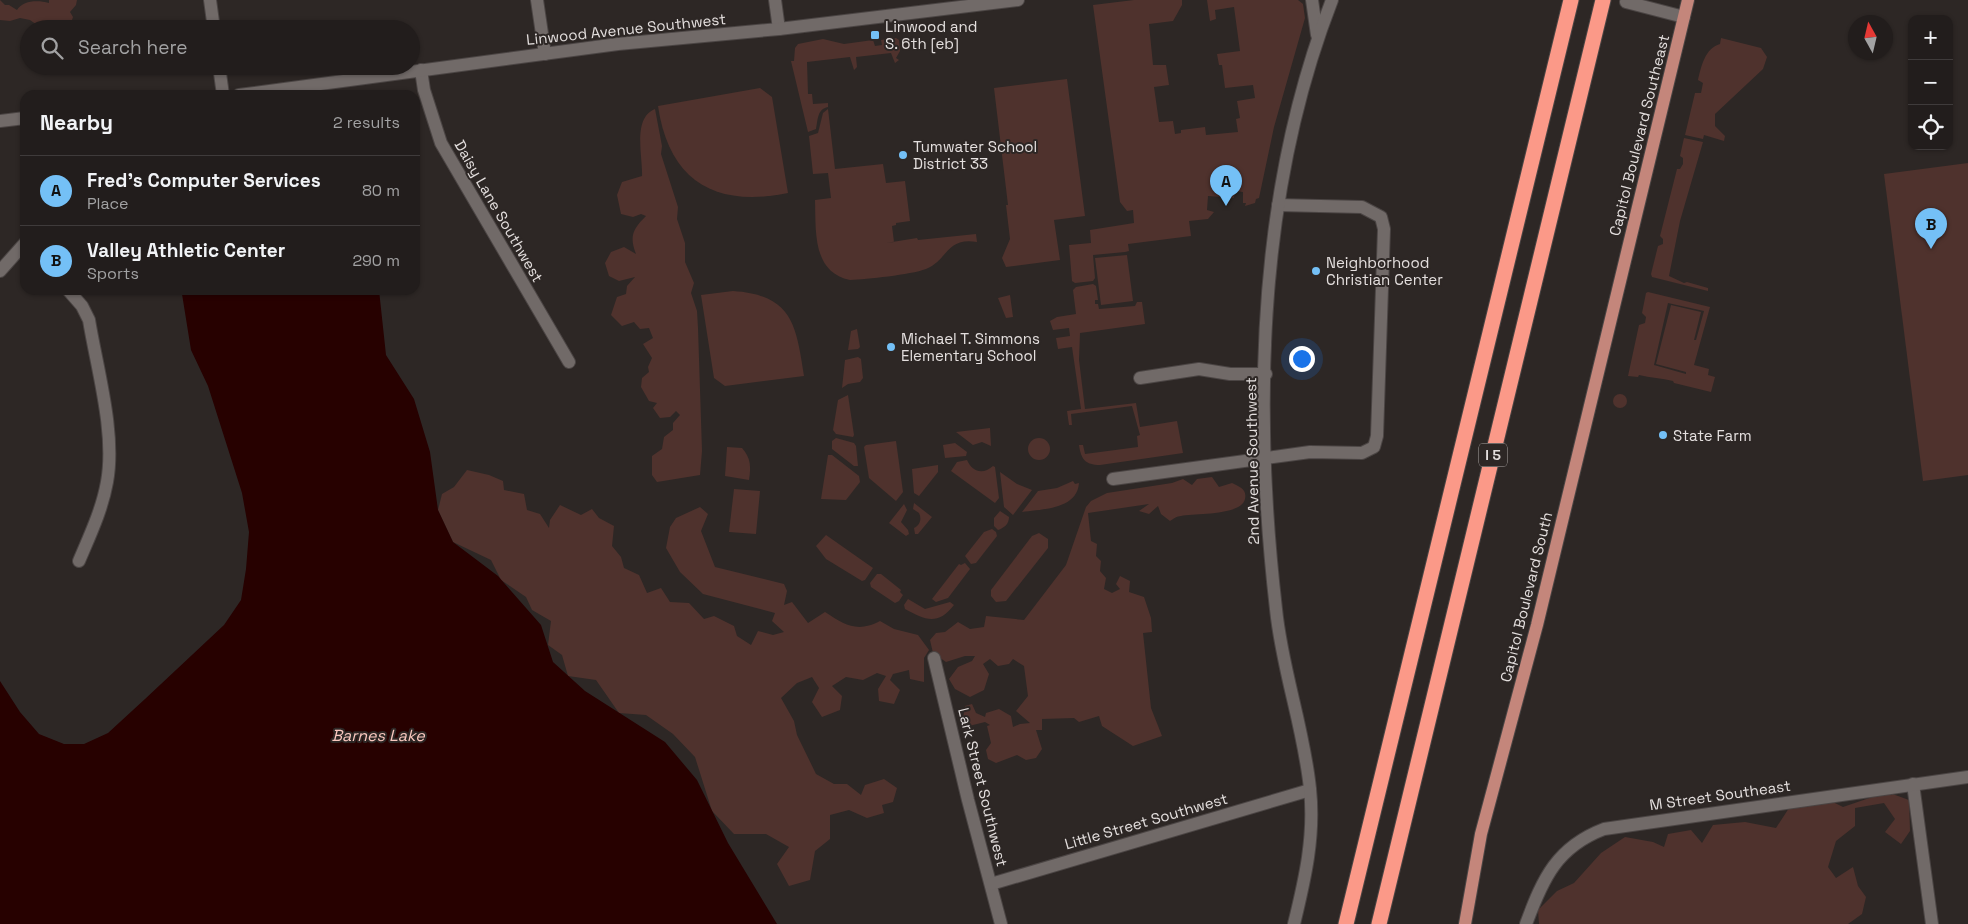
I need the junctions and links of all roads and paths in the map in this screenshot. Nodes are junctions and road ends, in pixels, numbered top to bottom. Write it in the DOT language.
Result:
graph roads {
  1 [pos="210,0"];
  2 [pos="537,0"];
  3 [pos="775,0"];
  4 [pos="1018,0"];
  5 [pos="1312,0"];
  6 [pos="1332,0"];
  7 [pos="1571,0"];
  8 [pos="1603,0"];
  9 [pos="1688,0"];
  10 [pos="986,2"];
  11 [pos="1626,2"];
  12 [pos="1684,17"];
  13 [pos="213,20"];
  14 [pos="779,29"];
  15 [pos="1317,39"];
  16 [pos="545,54"];
  17 [pos="421,70"];
  18 [pos="220,75"];
  19 [pos="385,75"];
  20 [pos="222,90"];
  21 [pos="275,90"];
  22 [pos="20,118"];
  23 [pos="0,120"];
  24 [pos="1278,206"];
  25 [pos="20,258"];
  26 [pos="0,271"];
  27 [pos="1621,278"];
  28 [pos="72,295"];
  29 [pos="569,362"];
  30 [pos="1266,374"];
  31 [pos="1140,378"];
  32 [pos="1266,459"];
  33 [pos="1113,479"];
  34 [pos="79,561"];
  35 [pos="934,658"];
  36 [pos="1968,777"];
  37 [pos="1913,784"];
  38 [pos="1310,790"];
  39 [pos="1360,866"];
  40 [pos="1392,873"];
  41 [pos="991,884"];
  42 [pos="1001,924"];
  43 [pos="1294,924"];
  44 [pos="1337,924"];
  45 [pos="1346,924"];
  46 [pos="1379,924"];
  47 [pos="1388,924"];
  48 [pos="1465,924"];
  49 [pos="1526,924"];
  50 [pos="1932,924"];
  1 -- 13 [label="street"];
  2 -- 16 [label="street"];
  3 -- 14 [label="street"];
  4 -- 10 [label="street, Linwood Avenue Southwest"];
  5 -- 15 [label="street"];
  6 -- 15 [label="street, 2nd Avenue Southwest"];
  7 -- 39 [label="highway, I 5"];
  8 -- 40 [label="highway, I 5"];
  9 -- 12 [label="main road, Capitol Boulevard Southeast"];
  10 -- 14 [label="street, Linwood Avenue Southwest"];
  11 -- 12 [label="street"];
  12 -- 27 [label="main road, Capitol Boulevard Southeast"];
  14 -- 16 [label="street, Linwood Avenue Southwest"];
  15 -- 24 [label="street, 2nd Avenue Southwest"];
  16 -- 17 [label="street, Linwood Avenue Southwest"];
  17 -- 29 [label="street, Daisy Lane Southwest"];
  18 -- 20 [label="street"];
  19 -- 21 [label="street, Linwood Avenue Southwest"];
  22 -- 23 [label="street"];
  24 -- 30 [label="street, 2nd Avenue Southwest"];
  24 -- 32 [label="street"];
  25 -- 26 [label="street"];
  27 -- 48 [label="main road, Capitol Boulevard South"];
  28 -- 34 [label="street"];
  30 -- 31 [label="street"];
  30 -- 32 [label="street, 2nd Avenue Southwest"];
  32 -- 33 [label="street"];
  32 -- 38 [label="street, 2nd Avenue Southwest"];
  35 -- 41 [label="street, Lark Street Southwest"];
  36 -- 37 [label="street, M Street Southeast"];
  37 -- 49 [label="street, M Street Southeast"];
  37 -- 50 [label="street"];
  38 -- 41 [label="street, Little Street Southwest"];
  38 -- 43 [label="street, 2nd Avenue Southwest"];
  39 -- 44 [label="highway"];
  39 -- 45 [label="highway, I 5"];
  40 -- 46 [label="highway, I 5"];
  40 -- 47 [label="highway"];
  41 -- 42 [label="street, Lark Street Southwest"];
}
